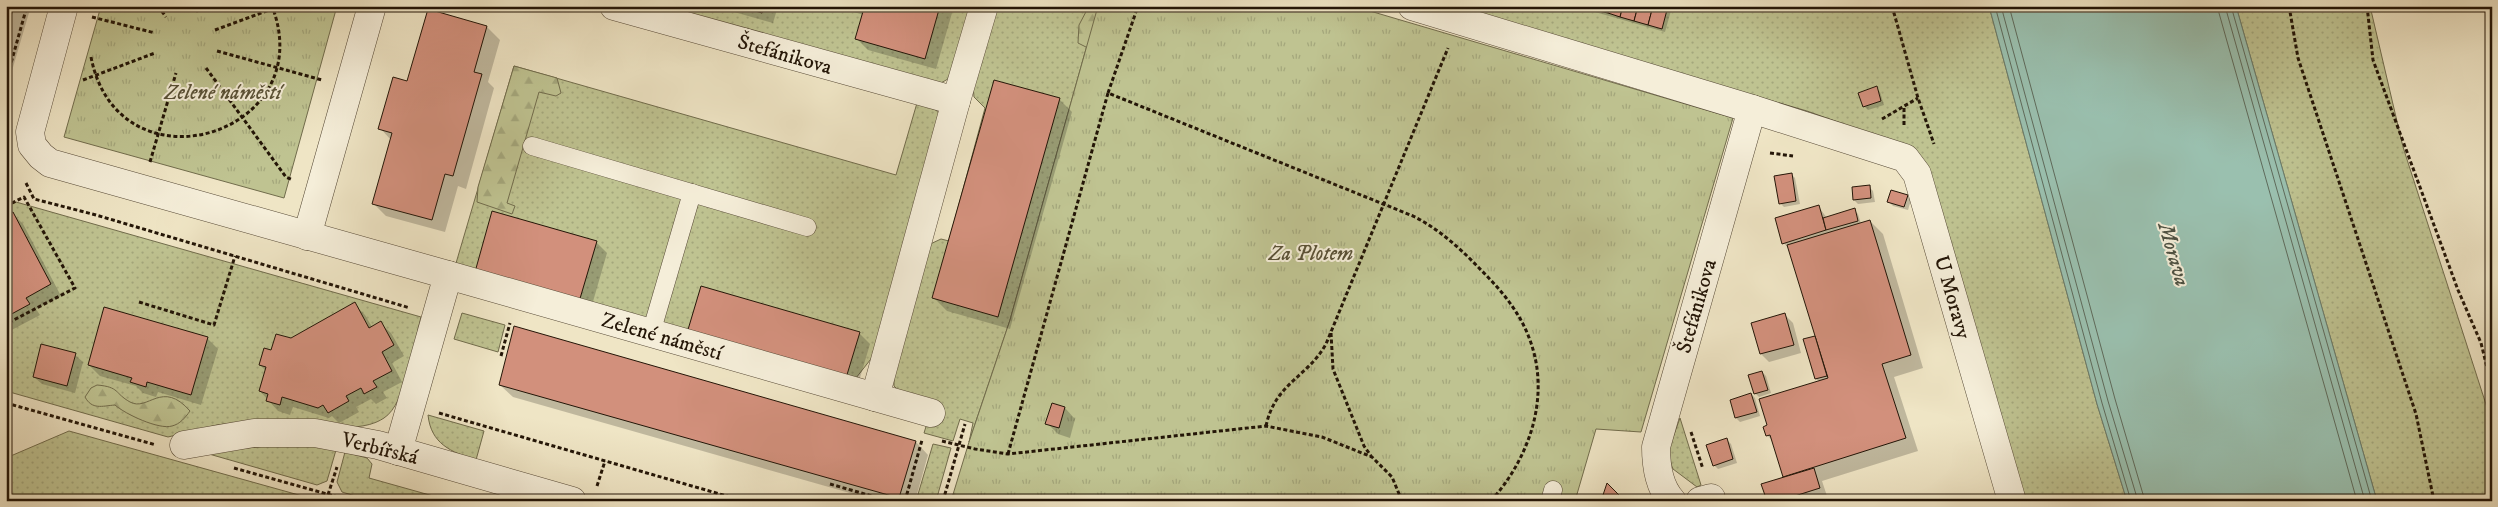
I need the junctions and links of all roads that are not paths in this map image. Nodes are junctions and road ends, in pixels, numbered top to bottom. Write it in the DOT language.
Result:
graph roads {
  1 [pos="372,6"];
  2 [pos="614,6"];
  3 [pos="984,6"];
  4 [pos="1412,6"];
  5 [pos="64,8"];
  6 [pos="956,101"];
  7 [pos="1752,109"];
  8 [pos="532,146"];
  9 [pos="692,193"];
  10 [pos="807,227"];
  11 [pos="307,236"];
  12 [pos="448,276"];
  13 [pos="651,333"];
  14 [pos="875,397"];
  15 [pos="929,429"];
  16 [pos="184,445"];
  17 [pos="398,451"];
  18 [pos="583,497"];
  19 [pos="1672,501"];
  20 [pos="2012,501"];
  1 -- 11 [label="street"];
  2 -- 6 [label="street, Štefánikova"];
  3 -- 6 [label="street"];
  4 -- 7 [label="street"];
  5 -- 11 [label="street, Zelené náměstí"];
  6 -- 14 [label="street"];
  7 -- 19 [label="street, Štefánikova"];
  7 -- 20 [label="street, U Moravy"];
  8 -- 9 [label="lane"];
  9 -- 10 [label="lane"];
  9 -- 13 [label="lane"];
  11 -- 12 [label="street, Zelené náměstí"];
  12 -- 13 [label="street, Zelené náměstí"];
  12 -- 17 [label="street"];
  13 -- 14 [label="street, Zelené náměstí"];
  14 -- 15 [label="street, Zelené náměstí"];
  16 -- 17 [label="street, Verbířská"];
  17 -- 18 [label="street, Verbířská"];
}
